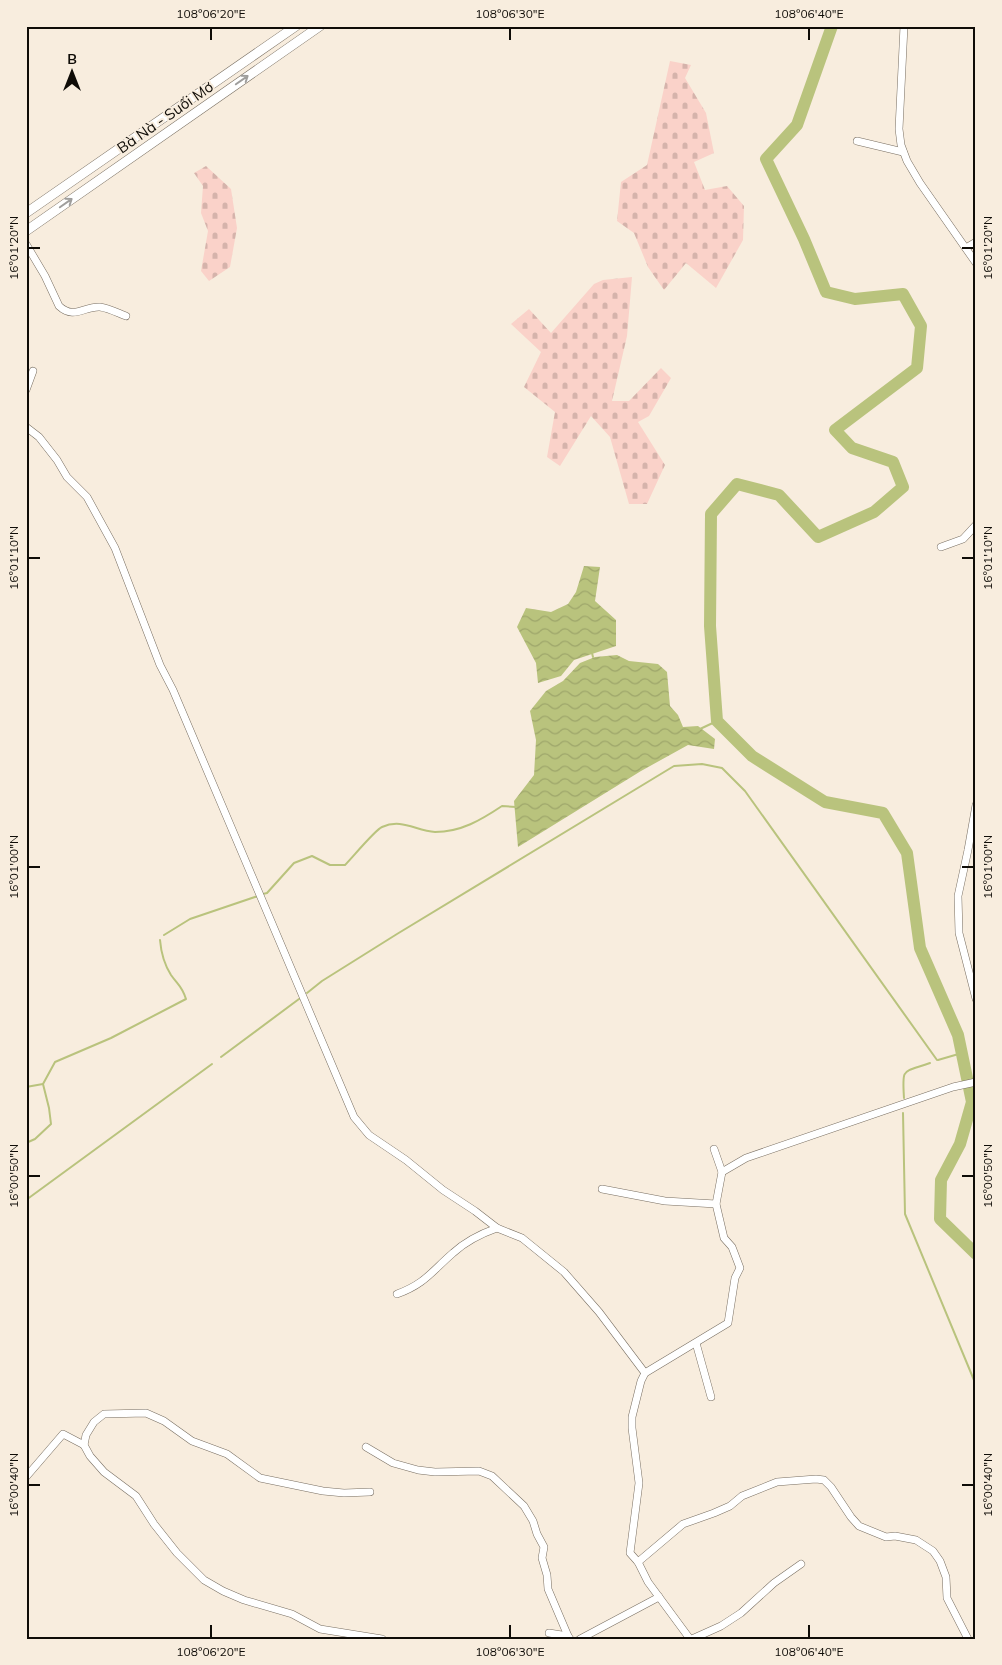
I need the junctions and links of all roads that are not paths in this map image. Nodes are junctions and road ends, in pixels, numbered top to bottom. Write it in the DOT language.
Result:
graph roads {
  1 [pos="296,26"];
  2 [pos="320,26"];
  3 [pos="904,26"];
  4 [pos="272,43"];
  5 [pos="279,54"];
  6 [pos="857,141"];
  7 [pos="903,152"];
  8 [pos="26,213"];
  9 [pos="26,231"];
  10 [pos="976,242"];
  11 [pos="26,244"];
  12 [pos="966,248"];
  13 [pos="976,263"];
  14 [pos="126,316"];
  15 [pos="33,370"];
  16 [pos="26,390"];
  17 [pos="26,427"];
  18 [pos="976,525"];
  19 [pos="941,547"];
  20 [pos="976,804"];
  21 [pos="976,999"];
  22 [pos="976,1082"];
  23 [pos="714,1149"];
  24 [pos="722,1172"];
  25 [pos="602,1189"];
  26 [pos="716,1204"];
  27 [pos="496,1228"];
  28 [pos="397,1294"];
  29 [pos="696,1343"];
  30 [pos="645,1373"];
  31 [pos="711,1397"];
  32 [pos="84,1445"];
  33 [pos="366,1447"];
  34 [pos="26,1477"];
  35 [pos="370,1492"];
  36 [pos="638,1562"];
  37 [pos="801,1564"];
  38 [pos="659,1597"];
  39 [pos="549,1633"];
  40 [pos="569,1638"];
  41 [pos="382,1639"];
  42 [pos="580,1639"];
  43 [pos="691,1639"];
  44 [pos="968,1639"];
  1 -- 4 [label="main road, Bà Nà - Suối Mơ"];
  2 -- 5 [label="main road, Bà Nà - Suối Mơ"];
  3 -- 7 [label="street"];
  4 -- 5 [label="main road"];
  4 -- 8 [label="main road, Bà Nà - Suối Mơ"];
  9 -- 5 [label="main road, Bà Nà - Suối Mơ, one-way"];
  6 -- 7 [label="street"];
  7 -- 12 [label="street"];
  10 -- 12 [label="street"];
  11 -- 14 [label="street"];
  12 -- 13 [label="street"];
  15 -- 16 [label="street"];
  17 -- 27 [label="street"];
  18 -- 19 [label="street"];
  20 -- 21 [label="street"];
  22 -- 24 [label="street"];
  23 -- 24 [label="street"];
  24 -- 26 [label="street"];
  25 -- 26 [label="street"];
  26 -- 29 [label="street"];
  27 -- 28 [label="street"];
  27 -- 30 [label="street"];
  29 -- 30 [label="street"];
  29 -- 31 [label="street"];
  30 -- 36 [label="street"];
  32 -- 34 [label="street"];
  32 -- 35 [label="street"];
  32 -- 41 [label="street"];
  33 -- 40 [label="street"];
  36 -- 38 [label="street"];
  36 -- 44 [label="street"];
  37 -- 43 [label="street"];
  38 -- 42 [label="street"];
  38 -- 43 [label="street"];
  39 -- 40 [label="street"];
}
